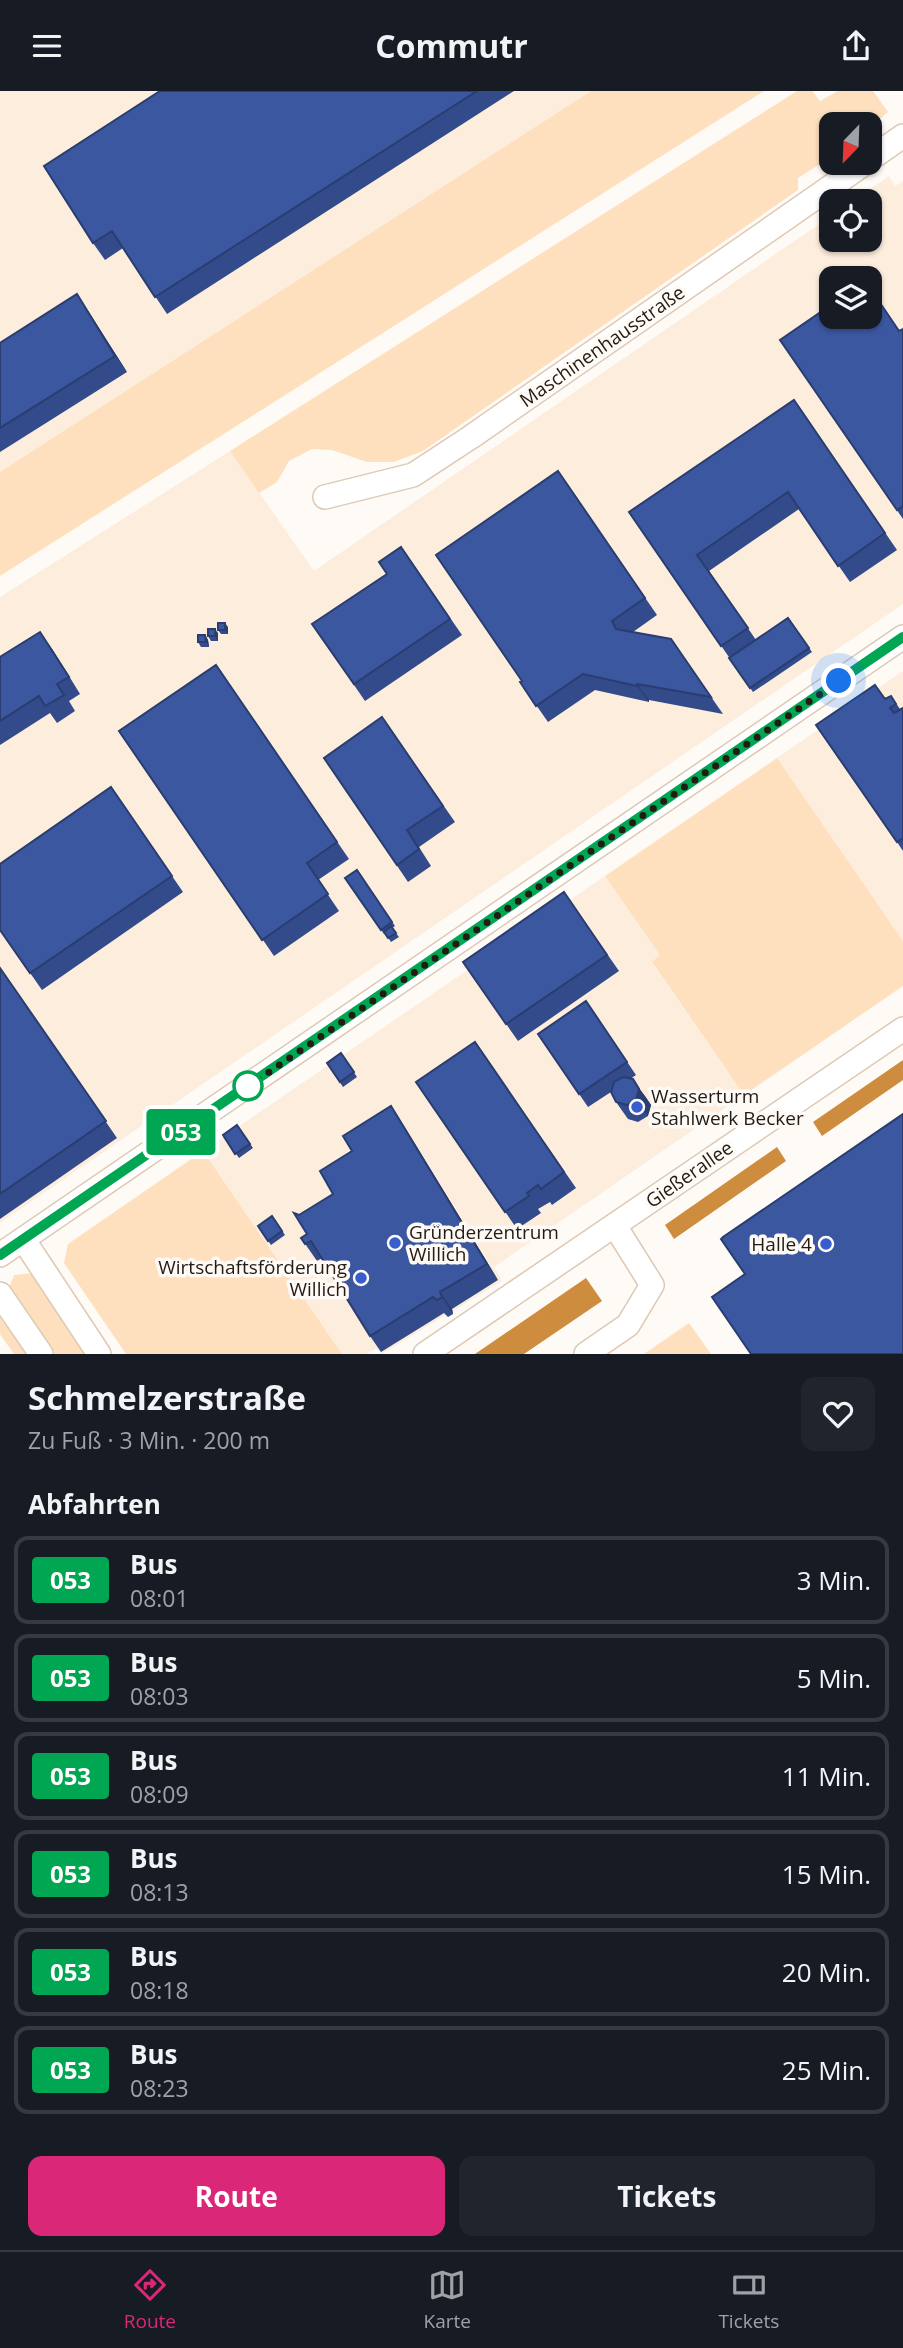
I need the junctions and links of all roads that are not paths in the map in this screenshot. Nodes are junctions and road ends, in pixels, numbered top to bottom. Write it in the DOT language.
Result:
graph roads {
  1 [pos="903,136"];
  2 [pos="882,151"];
  3 [pos="847,175"];
  4 [pos="325,497"];
  5 [pos="903,637"];
  6 [pos="903,1029"];
  7 [pos="615,1226"];
  8 [pos="23,1240"];
  9 [pos="0,1255"];
  10 [pos="0,1294"];
  11 [pos="41,1354"];
  12 [pos="100,1354"];
  13 [pos="425,1354"];
  14 [pos="586,1354"];
  1 -- 2 [label="street"];
  3 -- 4 [label="street, Maschinenhausstraße"];
  5 -- 8 [label="street"];
  6 -- 7 [label="street, Gießerallee"];
  7 -- 13 [label="street, Gießerallee"];
  7 -- 14 [label="street"];
  8 -- 9 [label="street"];
  8 -- 12 [label="street"];
  10 -- 11 [label="street"];
}
